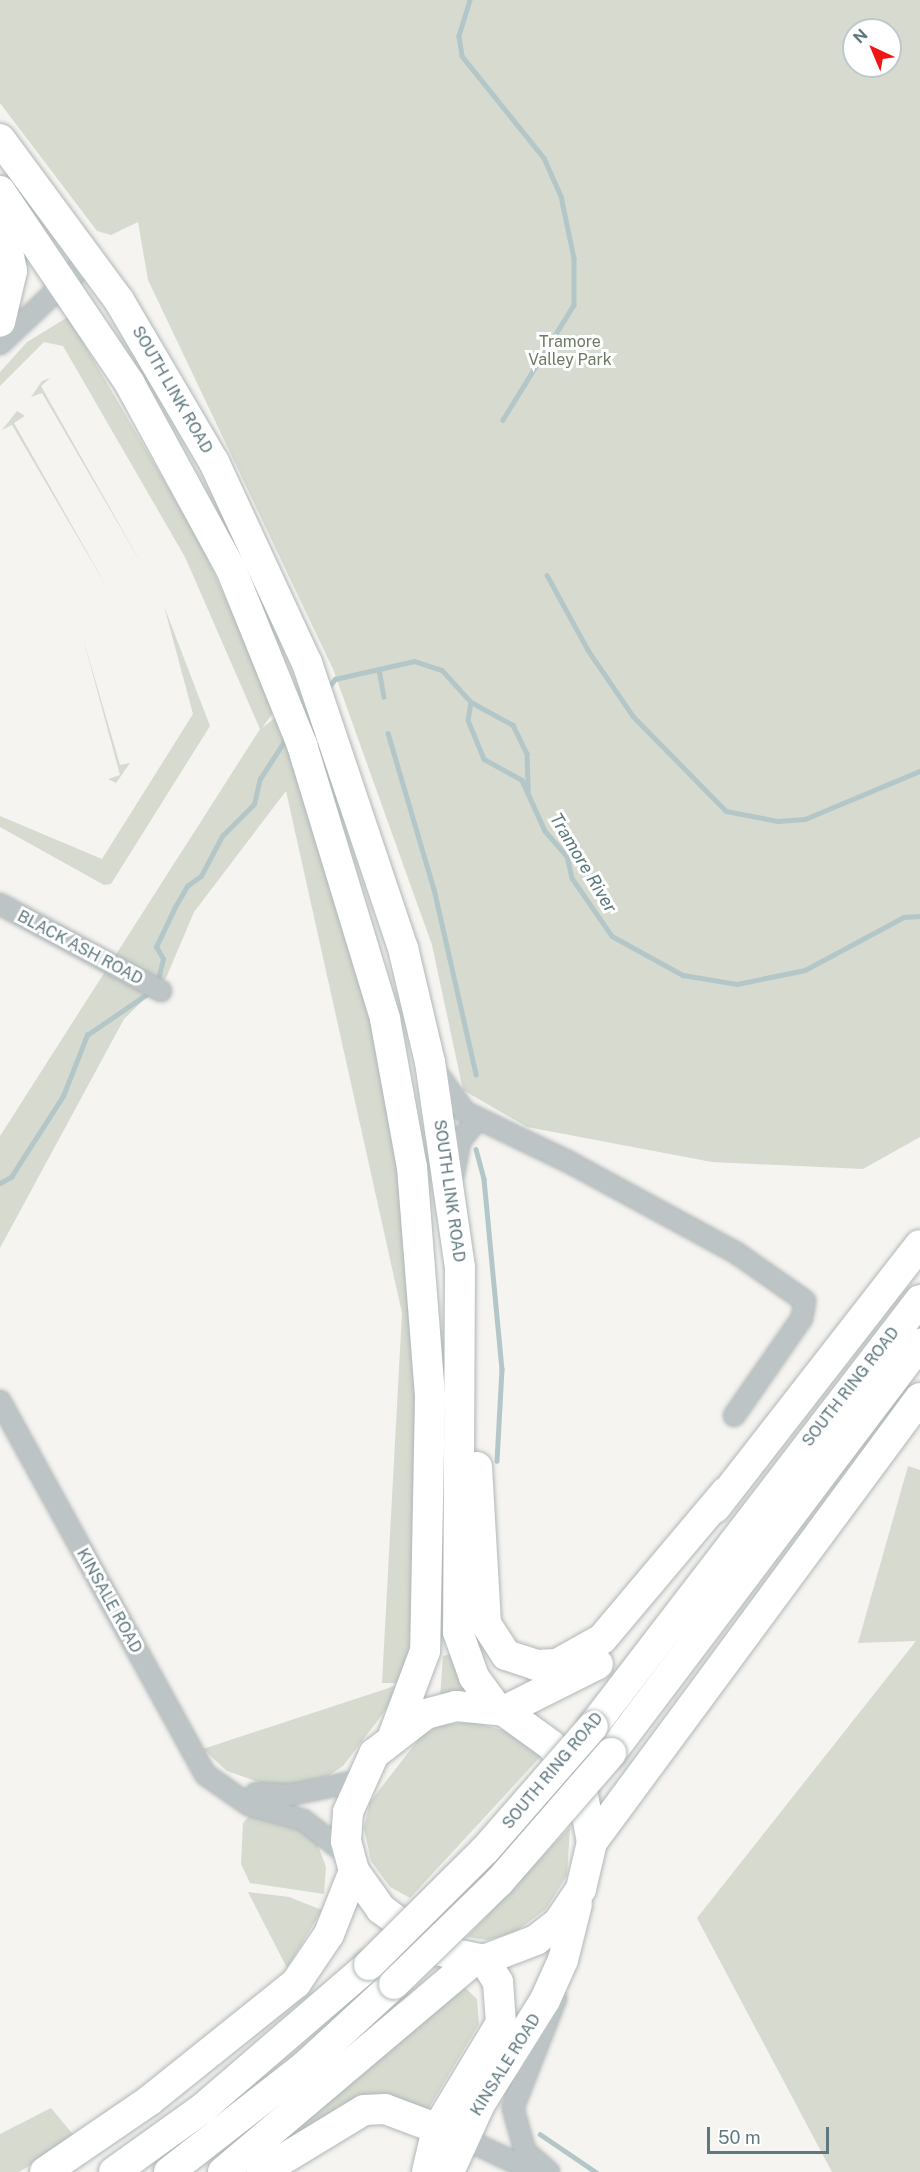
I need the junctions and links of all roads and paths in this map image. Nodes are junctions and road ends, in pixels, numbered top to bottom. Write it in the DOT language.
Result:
graph roads {
  1 [pos="0,139"];
  2 [pos="0,192"];
  3 [pos="0,212"];
  4 [pos="90,259"];
  5 [pos="65,280"];
  6 [pos="0,322"];
  7 [pos="0,344"];
  8 [pos="0,904"];
  9 [pos="160,991"];
  10 [pos="430,1062"];
  11 [pos="477,1120"];
  12 [pos="451,1188"];
  13 [pos="920,1245"];
  14 [pos="460,1267"];
  15 [pos="920,1300"];
  16 [pos="920,1344"];
  17 [pos="0,1401"];
  18 [pos="915,1409"];
  19 [pos="734,1416"];
  20 [pos="726,1492"];
  21 [pos="501,1710"];
  22 [pos="393,1734"];
  23 [pos="358,1781"];
  24 [pos="230,1791"];
  25 [pos="592,1842"];
  26 [pos="352,1864"];
  27 [pos="580,1889"];
  28 [pos="478,1960"];
  29 [pos="563,1960"];
  30 [pos="450,2134"];
  31 [pos="45,2172"];
  32 [pos="114,2172"];
  33 [pos="170,2172"];
  34 [pos="223,2172"];
  35 [pos="262,2172"];
  36 [pos="427,2172"];
  37 [pos="449,2172"];
  38 [pos="536,2172"];
  39 [pos="549,2172"];
  1 -- 4 [label="highway, SOUTH LINK ROAD"];
  2 -- 5 [label="highway"];
  3 -- 6 [label="highway"];
  4 -- 5 [label="street"];
  4 -- 10 [label="highway, SOUTH LINK ROAD"];
  5 -- 7 [label="street"];
  5 -- 22 [label="highway"];
  8 -- 9 [label="street, BLACK ASH ROAD"];
  10 -- 11 [label="street"];
  10 -- 12 [label="highway, SOUTH LINK ROAD"];
  11 -- 12 [label="street"];
  11 -- 19 [label="street"];
  12 -- 14 [label="highway, SOUTH LINK ROAD"];
  13 -- 20 [label="highway"];
  14 -- 20 [label="highway"];
  14 -- 21 [label="highway, SOUTH LINK ROAD"];
  15 -- 32 [label="highway, SOUTH RING ROAD, bridge"];
  16 -- 33 [label="highway, SOUTH RING ROAD, bridge"];
  17 -- 24 [label="street, KINSALE ROAD"];
  18 -- 25 [label="highway"];
  20 -- 21 [label="highway"];
  21 -- 22 [label="highway"];
  21 -- 25 [label="highway"];
  22 -- 23 [label="highway"];
  23 -- 24 [label="street"];
  23 -- 26 [label="highway"];
  24 -- 26 [label="street, KINSALE ROAD"];
  25 -- 27 [label="highway, KINSALE ROAD"];
  26 -- 28 [label="highway"];
  26 -- 31 [label="highway"];
  27 -- 28 [label="highway"];
  27 -- 29 [label="highway, KINSALE ROAD"];
  28 -- 30 [label="highway, KINSALE ROAD"];
  28 -- 34 [label="highway"];
  29 -- 30 [label="highway, KINSALE ROAD"];
  29 -- 39 [label="street"];
  30 -- 35 [label="highway"];
  30 -- 36 [label="highway, KINSALE ROAD"];
  30 -- 37 [label="highway, KINSALE ROAD"];
  30 -- 38 [label="street"];
}
